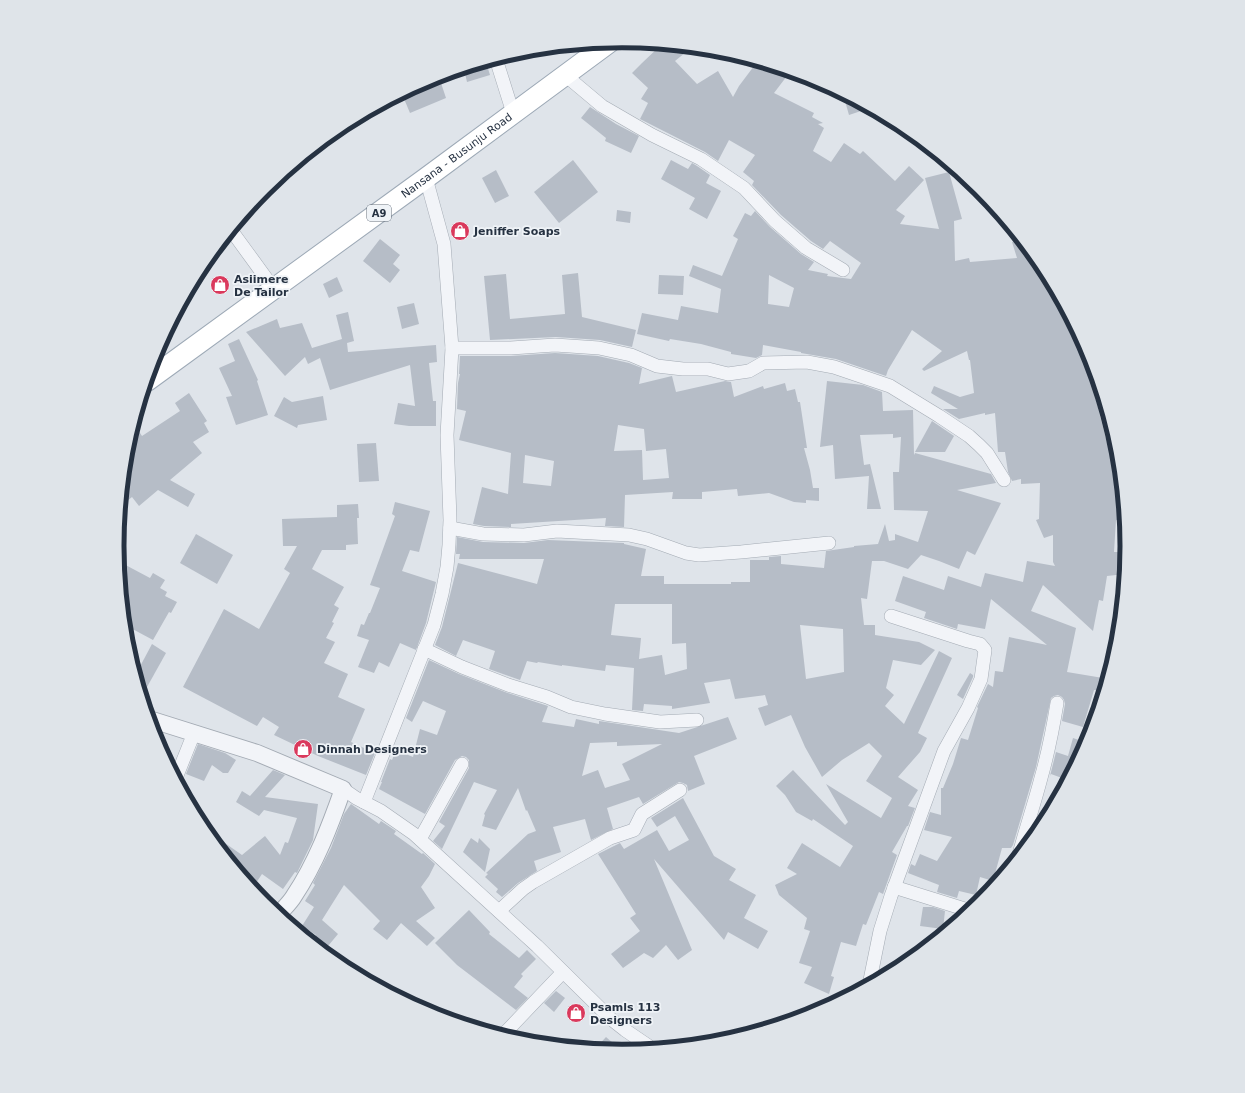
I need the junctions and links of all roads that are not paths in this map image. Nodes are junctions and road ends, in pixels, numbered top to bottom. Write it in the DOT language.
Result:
graph roads {
  1 [pos="601,49"];
  2 [pos="498,64"];
  3 [pos="565,75"];
  4 [pos="513,114"];
  5 [pos="426,178"];
  6 [pos="234,234"];
  7 [pos="843,270"];
  8 [pos="274,289"];
  9 [pos="452,348"];
  10 [pos="154,376"];
  11 [pos="1004,480"];
  12 [pos="450,528"];
  13 [pos="829,543"];
  14 [pos="891,616"];
  15 [pos="424,649"];
  16 [pos="1057,703"];
  17 [pos="697,720"];
  18 [pos="156,721"];
  19 [pos="194,733"];
  20 [pos="462,764"];
  21 [pos="178,773"];
  22 [pos="343,789"];
  23 [pos="680,790"];
  24 [pos="364,802"];
  25 [pos="420,839"];
  26 [pos="1021,846"];
  27 [pos="894,887"];
  28 [pos="964,909"];
  29 [pos="282,910"];
  30 [pos="499,911"];
  31 [pos="563,972"];
  32 [pos="870,979"];
  33 [pos="507,1031"];
  34 [pos="646,1044"];
  1 -- 3 [label="main road, Nansana - Busunju Road / A9"];
  2 -- 4 [label="street"];
  3 -- 4 [label="main road, Nansana - Busunju Road / A9"];
  3 -- 7 [label="street"];
  4 -- 5 [label="main road, Nansana - Busunju Road / A9"];
  5 -- 8 [label="main road, Nansana - Busunju Road / A9"];
  5 -- 9 [label="street"];
  6 -- 8 [label="street"];
  8 -- 10 [label="main road, Nansana - Busunju Road / A9"];
  9 -- 11 [label="street"];
  9 -- 12 [label="street"];
  12 -- 13 [label="street"];
  12 -- 15 [label="street"];
  14 -- 27 [label="street"];
  15 -- 17 [label="street"];
  15 -- 24 [label="street"];
  16 -- 26 [label="street"];
  18 -- 19 [label="street"];
  19 -- 21 [label="street"];
  19 -- 22 [label="street"];
  20 -- 25 [label="street"];
  22 -- 24 [label="street"];
  22 -- 29 [label="street"];
  23 -- 30 [label="street"];
  24 -- 25 [label="street"];
  25 -- 30 [label="street"];
  27 -- 28 [label="street"];
  27 -- 32 [label="street"];
  30 -- 31 [label="street"];
  31 -- 33 [label="street"];
  31 -- 34 [label="street"];
}
